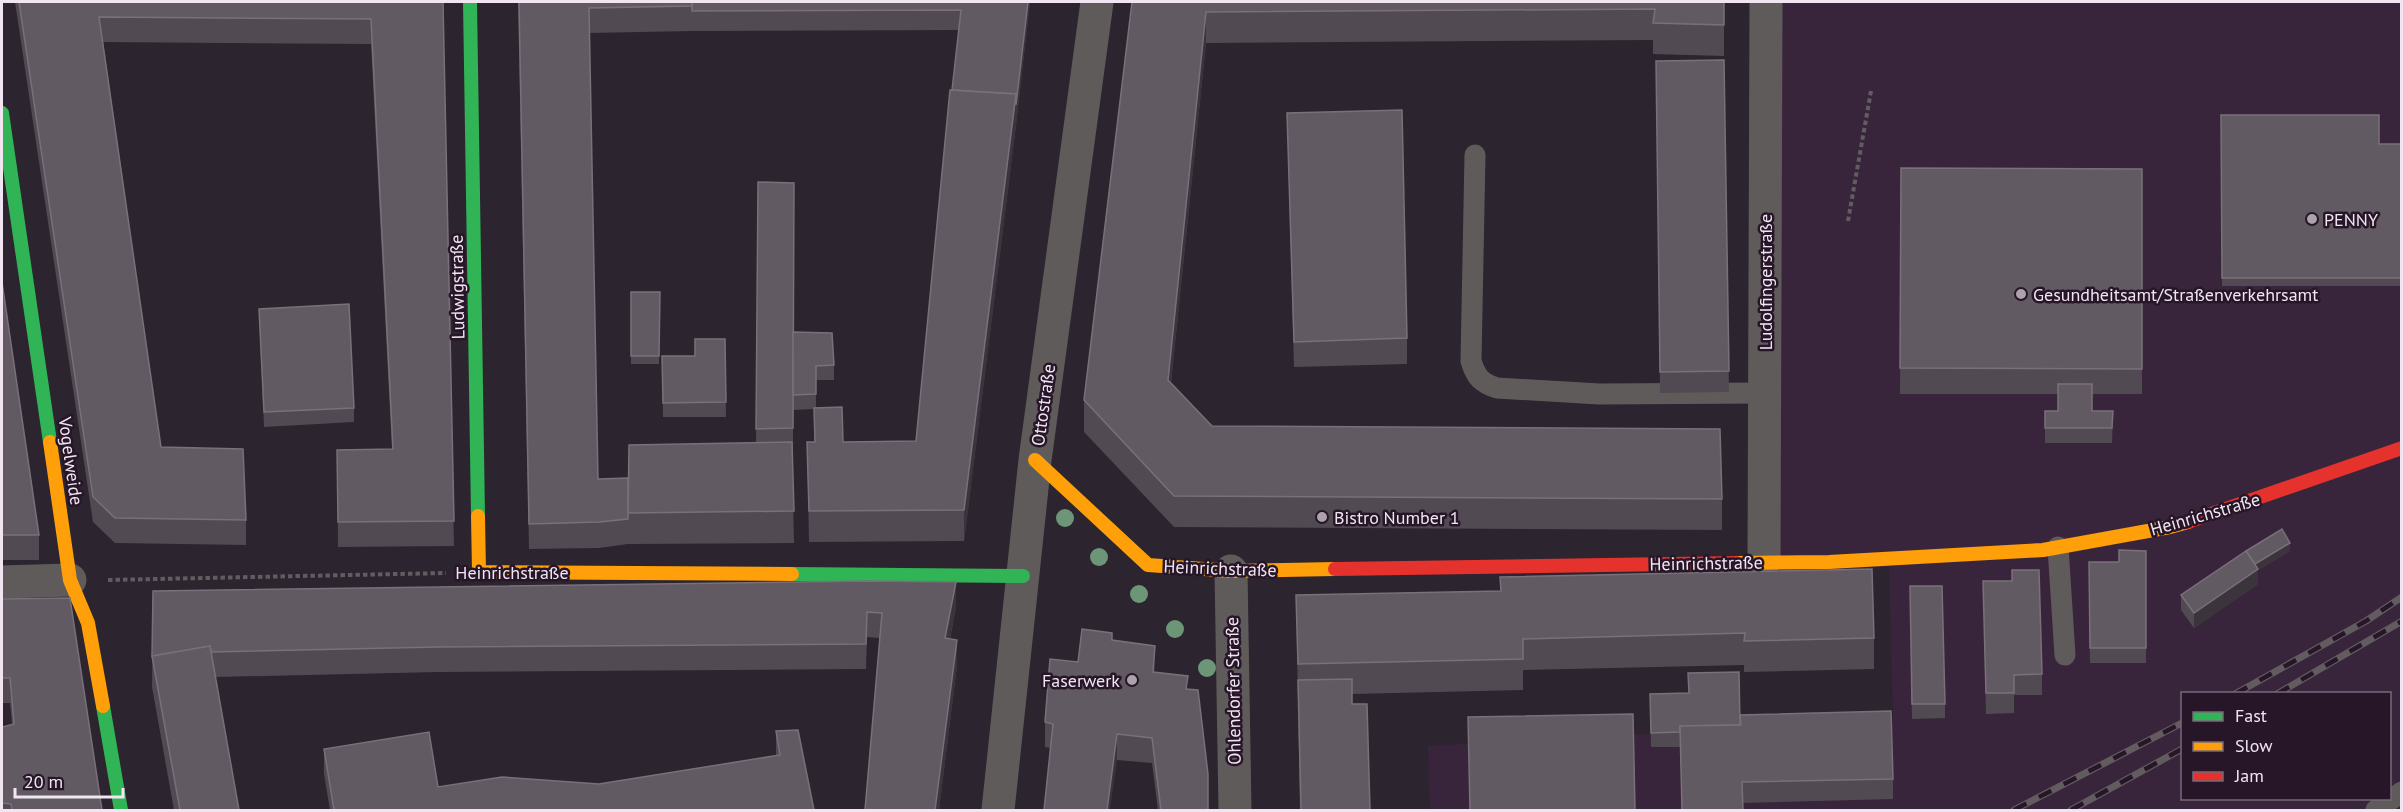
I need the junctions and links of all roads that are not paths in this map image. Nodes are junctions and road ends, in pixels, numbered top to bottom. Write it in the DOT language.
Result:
graph roads {
  1 [pos="470,2"];
  2 [pos="1097,2"];
  3 [pos="1766,2"];
  4 [pos="2,113"];
  5 [pos="1475,155"];
  6 [pos="1764,393"];
  7 [pos="2402,448"];
  8 [pos="1035,460"];
  9 [pos="2058,547"];
  10 [pos="1764,562"];
  11 [pos="1231,571"];
  12 [pos="479,572"];
  13 [pos="1023,576"];
  14 [pos="70,580"];
  15 [pos="2,582"];
  16 [pos="2065,655"];
  17 [pos="2390,800"];
  18 [pos="121,810"];
  19 [pos="998,810"];
  20 [pos="1235,810"];
  21 [pos="2376,810"];
  1 -- 12 [label="street, Ludwigstraße"];
  2 -- 8 [label="street, Ottostraße"];
  3 -- 6 [label="street, Ludolfingerstraße"];
  4 -- 14 [label="street, Vogelweide"];
  5 -- 6 [label="lane"];
  6 -- 10 [label="street, Ludolfingerstraße"];
  7 -- 9 [label="street, Heinrichstraße"];
  8 -- 11 [label="street, Heinrichstraße"];
  8 -- 13 [label="street, Ottostraße"];
  9 -- 10 [label="street, Heinrichstraße"];
  9 -- 16 [label="lane"];
  10 -- 11 [label="street, Heinrichstraße"];
  11 -- 20 [label="street, Ohlendorfer Straße"];
  12 -- 13 [label="street, Heinrichstraße"];
  13 -- 19 [label="street, Ottostraße"];
  14 -- 15 [label="street"];
  14 -- 18 [label="street, Vogelweide"];
  17 -- 21 [label="lane"];
}
